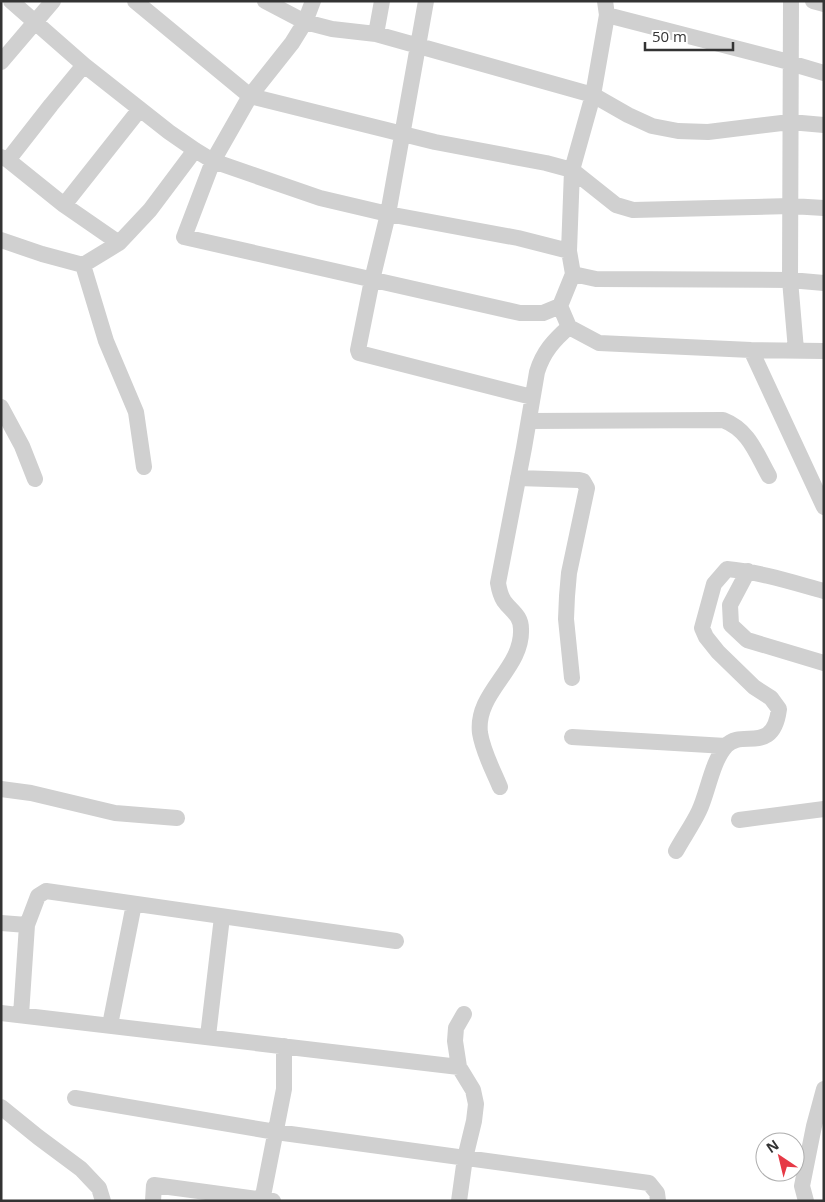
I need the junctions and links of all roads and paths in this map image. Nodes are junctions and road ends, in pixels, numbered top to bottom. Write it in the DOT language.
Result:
graph roads {
  1 [pos="11,1"];
  2 [pos="53,1"];
  3 [pos="135,1"];
  4 [pos="265,1"];
  5 [pos="313,1"];
  6 [pos="382,1"];
  7 [pos="426,1"];
  8 [pos="791,1"];
  9 [pos="813,1"];
  10 [pos="824,4"];
  11 [pos="606,8"];
  12 [pos="305,22"];
  13 [pos="34,23"];
  14 [pos="376,34"];
  15 [pos="418,46"];
  16 [pos="1,62"];
  17 [pos="790,62"];
  18 [pos="84,65"];
  19 [pos="824,73"];
  20 [pos="593,95"];
  21 [pos="250,96"];
  22 [pos="140,109"];
  23 [pos="790,122"];
  24 [pos="824,125"];
  25 [pos="403,134"];
  26 [pos="195,150"];
  27 [pos="5,159"];
  28 [pos="213,161"];
  29 [pos="572,170"];
  30 [pos="64,205"];
  31 [pos="790,206"];
  32 [pos="824,208"];
  33 [pos="388,214"];
  34 [pos="1,240"];
  35 [pos="120,243"];
  36 [pos="569,250"];
  37 [pos="83,265"];
  38 [pos="574,274"];
  39 [pos="372,280"];
  40 [pos="790,280"];
  41 [pos="824,283"];
  42 [pos="560,306"];
  43 [pos="569,326"];
  44 [pos="751,350"];
  45 [pos="796,350"];
  46 [pos="824,351"];
  47 [pos="532,397"];
  48 [pos="1,407"];
  49 [pos="529,421"];
  50 [pos="144,467"];
  51 [pos="769,476"];
  52 [pos="518,478"];
  53 [pos="35,479"];
  54 [pos="824,507"];
  55 [pos="748,571"];
  56 [pos="824,591"];
  57 [pos="824,664"];
  58 [pos="572,678"];
  59 [pos="572,736"];
  60 [pos="726,746"];
  61 [pos="500,787"];
  62 [pos="1,789"];
  63 [pos="824,809"];
  64 [pos="177,818"];
  65 [pos="739,820"];
  66 [pos="676,851"];
  67 [pos="134,904"];
  68 [pos="222,916"];
  69 [pos="1,923"];
  70 [pos="27,925"];
  71 [pos="396,942"];
  72 [pos="1,1013"];
  73 [pos="464,1014"];
  74 [pos="21,1016"];
  75 [pos="110,1025"];
  76 [pos="208,1036"];
  77 [pos="284,1046"];
  78 [pos="459,1067"];
  79 [pos="824,1089"];
  80 [pos="75,1098"];
  81 [pos="1,1107"];
  82 [pos="276,1132"];
  83 [pos="465,1158"];
  84 [pos="211,1197"];
  85 [pos="266,1200"];
  86 [pos="103,1201"];
  87 [pos="153,1201"];
  88 [pos="460,1201"];
  89 [pos="658,1201"];
  90 [pos="806,1201"];
  1 -- 13 [label="street"];
  2 -- 13 [label="street"];
  3 -- 21 [label="street"];
  4 -- 12 [label="street"];
  5 -- 12 [label="street"];
  6 -- 14 [label="street"];
  7 -- 15 [label="street"];
  8 -- 17 [label="street"];
  9 -- 10 [label="street"];
  11 -- 17 [label="street"];
  11 -- 20 [label="street"];
  12 -- 14 [label="street"];
  12 -- 21 [label="street"];
  13 -- 16 [label="street"];
  13 -- 18 [label="street"];
  14 -- 15 [label="street"];
  15 -- 20 [label="street"];
  15 -- 25 [label="street"];
  17 -- 19 [label="street"];
  17 -- 23 [label="street"];
  18 -- 22 [label="street"];
  18 -- 27 [label="street"];
  20 -- 23 [label="street"];
  20 -- 29 [label="street"];
  21 -- 25 [label="street"];
  21 -- 28 [label="street"];
  22 -- 26 [label="street"];
  22 -- 30 [label="street"];
  23 -- 24 [label="street"];
  23 -- 31 [label="street"];
  25 -- 29 [label="street"];
  25 -- 33 [label="street"];
  26 -- 28 [label="street"];
  26 -- 35 [label="street"];
  27 -- 30 [label="street"];
  28 -- 33 [label="street"];
  28 -- 39 [label="street"];
  29 -- 31 [label="street"];
  29 -- 36 [label="street"];
  30 -- 35 [label="street"];
  31 -- 32 [label="street"];
  31 -- 40 [label="street"];
  33 -- 36 [label="street"];
  33 -- 39 [label="street"];
  34 -- 37 [label="street"];
  35 -- 37 [label="street"];
  36 -- 38 [label="street"];
  37 -- 50 [label="street"];
  38 -- 40 [label="street"];
  38 -- 42 [label="street"];
  39 -- 42 [label="street"];
  39 -- 47 [label="street"];
  40 -- 41 [label="street"];
  40 -- 45 [label="street"];
  42 -- 43 [label="street"];
  43 -- 44 [label="street"];
  43 -- 47 [label="street"];
  44 -- 45 [label="street"];
  44 -- 54 [label="street"];
  45 -- 46 [label="street"];
  47 -- 49 [label="street"];
  48 -- 53 [label="street"];
  49 -- 51 [label="street"];
  49 -- 52 [label="street"];
  52 -- 58 [label="street"];
  52 -- 61 [label="street"];
  55 -- 56 [label="street"];
  55 -- 57 [label="street"];
  55 -- 60 [label="street"];
  59 -- 60 [label="street"];
  60 -- 66 [label="street"];
  62 -- 64 [label="street"];
  63 -- 65 [label="street"];
  67 -- 68 [label="street"];
  67 -- 70 [label="street"];
  67 -- 75 [label="street"];
  68 -- 71 [label="street"];
  68 -- 76 [label="street"];
  69 -- 70 [label="street"];
  70 -- 74 [label="street"];
  72 -- 74 [label="street"];
  73 -- 78 [label="street"];
  74 -- 75 [label="street"];
  75 -- 76 [label="street"];
  76 -- 77 [label="street"];
  77 -- 78 [label="street"];
  77 -- 82 [label="street"];
  78 -- 83 [label="street"];
  79 -- 90 [label="street"];
  80 -- 82 [label="street"];
  81 -- 86 [label="street"];
  82 -- 83 [label="street"];
  82 -- 85 [label="street"];
  83 -- 88 [label="street"];
  83 -- 89 [label="street"];
  84 -- 85 [label="street"];
  84 -- 87 [label="street"];
}
